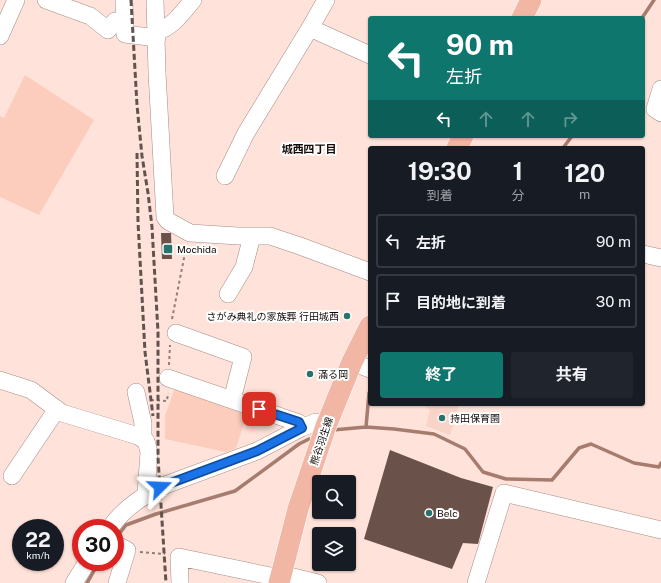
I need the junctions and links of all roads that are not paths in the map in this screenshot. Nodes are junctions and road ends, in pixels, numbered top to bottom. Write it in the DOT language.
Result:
graph roads {
  1 [pos="16,0"];
  2 [pos="46,0"];
  3 [pos="124,0"];
  4 [pos="155,0"];
  5 [pos="193,0"];
  6 [pos="326,0"];
  7 [pos="531,0"];
  8 [pos="523,16"];
  9 [pos="125,26"];
  10 [pos="310,28"];
  11 [pos="156,35"];
  12 [pos="0,36"];
  13 [pos="368,54"];
  14 [pos="661,89"];
  15 [pos="661,112"];
  16 [pos="225,176"];
  17 [pos="252,236"];
  18 [pos="645,254"];
  19 [pos="661,258"];
  20 [pos="368,271"];
  21 [pos="228,294"];
  22 [pos="172,332"];
  23 [pos="368,335"];
  24 [pos="361,365"];
  25 [pos="168,378"];
  26 [pos="0,380"];
  27 [pos="137,397"];
  28 [pos="232,400"];
  29 [pos="57,409"];
  30 [pos="326,426"];
  31 [pos="302,428"];
  32 [pos="143,439"];
  33 [pos="12,476"];
  34 [pos="146,494"];
  35 [pos="118,519"];
  36 [pos="661,530"];
  37 [pos="81,571"];
  38 [pos="118,571"];
  39 [pos="280,578"];
  40 [pos="74,583"];
  41 [pos="117,583"];
  42 [pos="180,583"];
  43 [pos="318,583"];
  44 [pos="476,583"];
  1 -- 12 [label="street"];
  2 -- 9 [label="street"];
  3 -- 9 [label="street"];
  4 -- 11 [label="street"];
  5 -- 11 [label="street"];
  6 -- 10 [label="street"];
  7 -- 8 [label="main road"];
  9 -- 11 [label="street"];
  10 -- 13 [label="street"];
  10 -- 16 [label="street"];
  11 -- 17 [label="street"];
  14 -- 15 [label="street"];
  17 -- 20 [label="street"];
  17 -- 21 [label="street"];
  18 -- 19 [label="street"];
  22 -- 28 [label="street"];
  23 -- 24 [label="main road, 熊谷羽生線"];
  24 -- 30 [label="main road, 熊谷羽生線"];
  25 -- 28 [label="street"];
  26 -- 29 [label="street"];
  27 -- 32 [label="street"];
  28 -- 31 [label="street"];
  29 -- 32 [label="street"];
  29 -- 33 [label="street"];
  30 -- 31 [label="street"];
  30 -- 39 [label="main road, 熊谷羽生線"];
  31 -- 34 [label="street"];
  32 -- 34 [label="street"];
  34 -- 35 [label="street"];
  36 -- 44 [label="street"];
  37 -- 40 [label="street"];
  38 -- 41 [label="street"];
  39 -- 42 [label="street"];
  39 -- 43 [label="street"];
}
